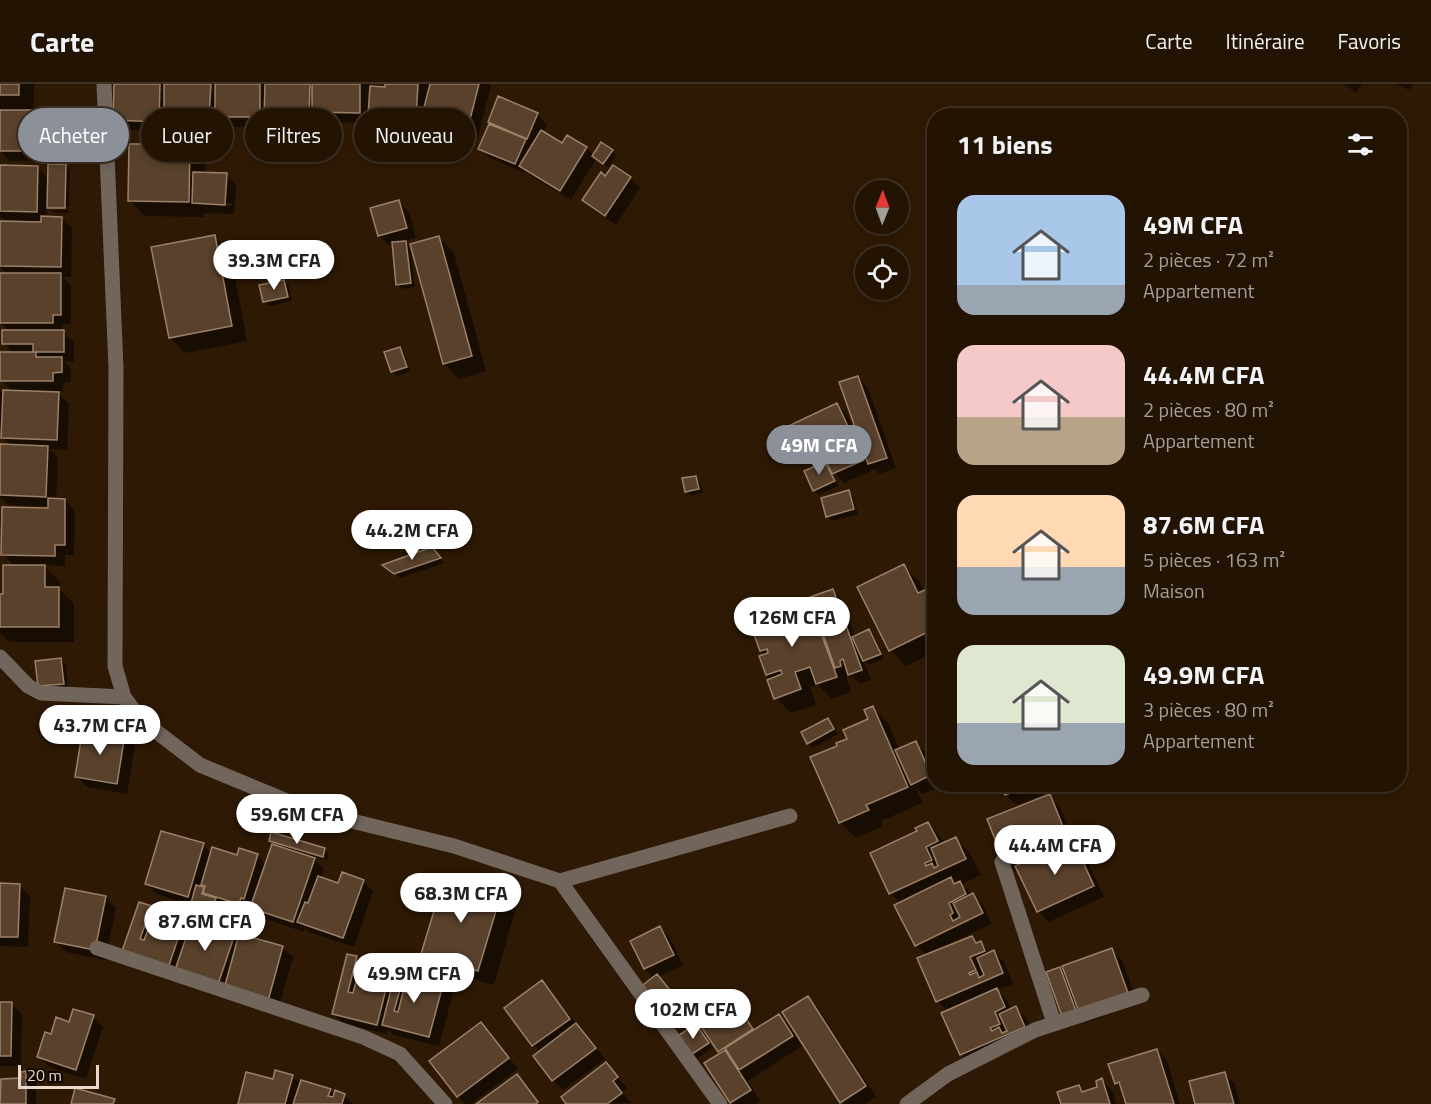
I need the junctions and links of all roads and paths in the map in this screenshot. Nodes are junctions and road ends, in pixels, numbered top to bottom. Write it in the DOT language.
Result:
graph roads {
  1 [pos="104,84"];
  2 [pos="0,657"];
  3 [pos="124,697"];
  4 [pos="790,816"];
  5 [pos="1002,862"];
  6 [pos="560,880"];
  7 [pos="97,948"];
  8 [pos="1142,995"];
  9 [pos="1054,1023"];
  10 [pos="445,1104"];
  11 [pos="720,1104"];
  12 [pos="907,1104"];
  1 -- 3 [label="street"];
  2 -- 3 [label="street"];
  3 -- 6 [label="street"];
  4 -- 6 [label="street"];
  5 -- 9 [label="street"];
  6 -- 11 [label="street"];
  7 -- 10 [label="street"];
  8 -- 9 [label="street"];
  9 -- 12 [label="street"];
}
